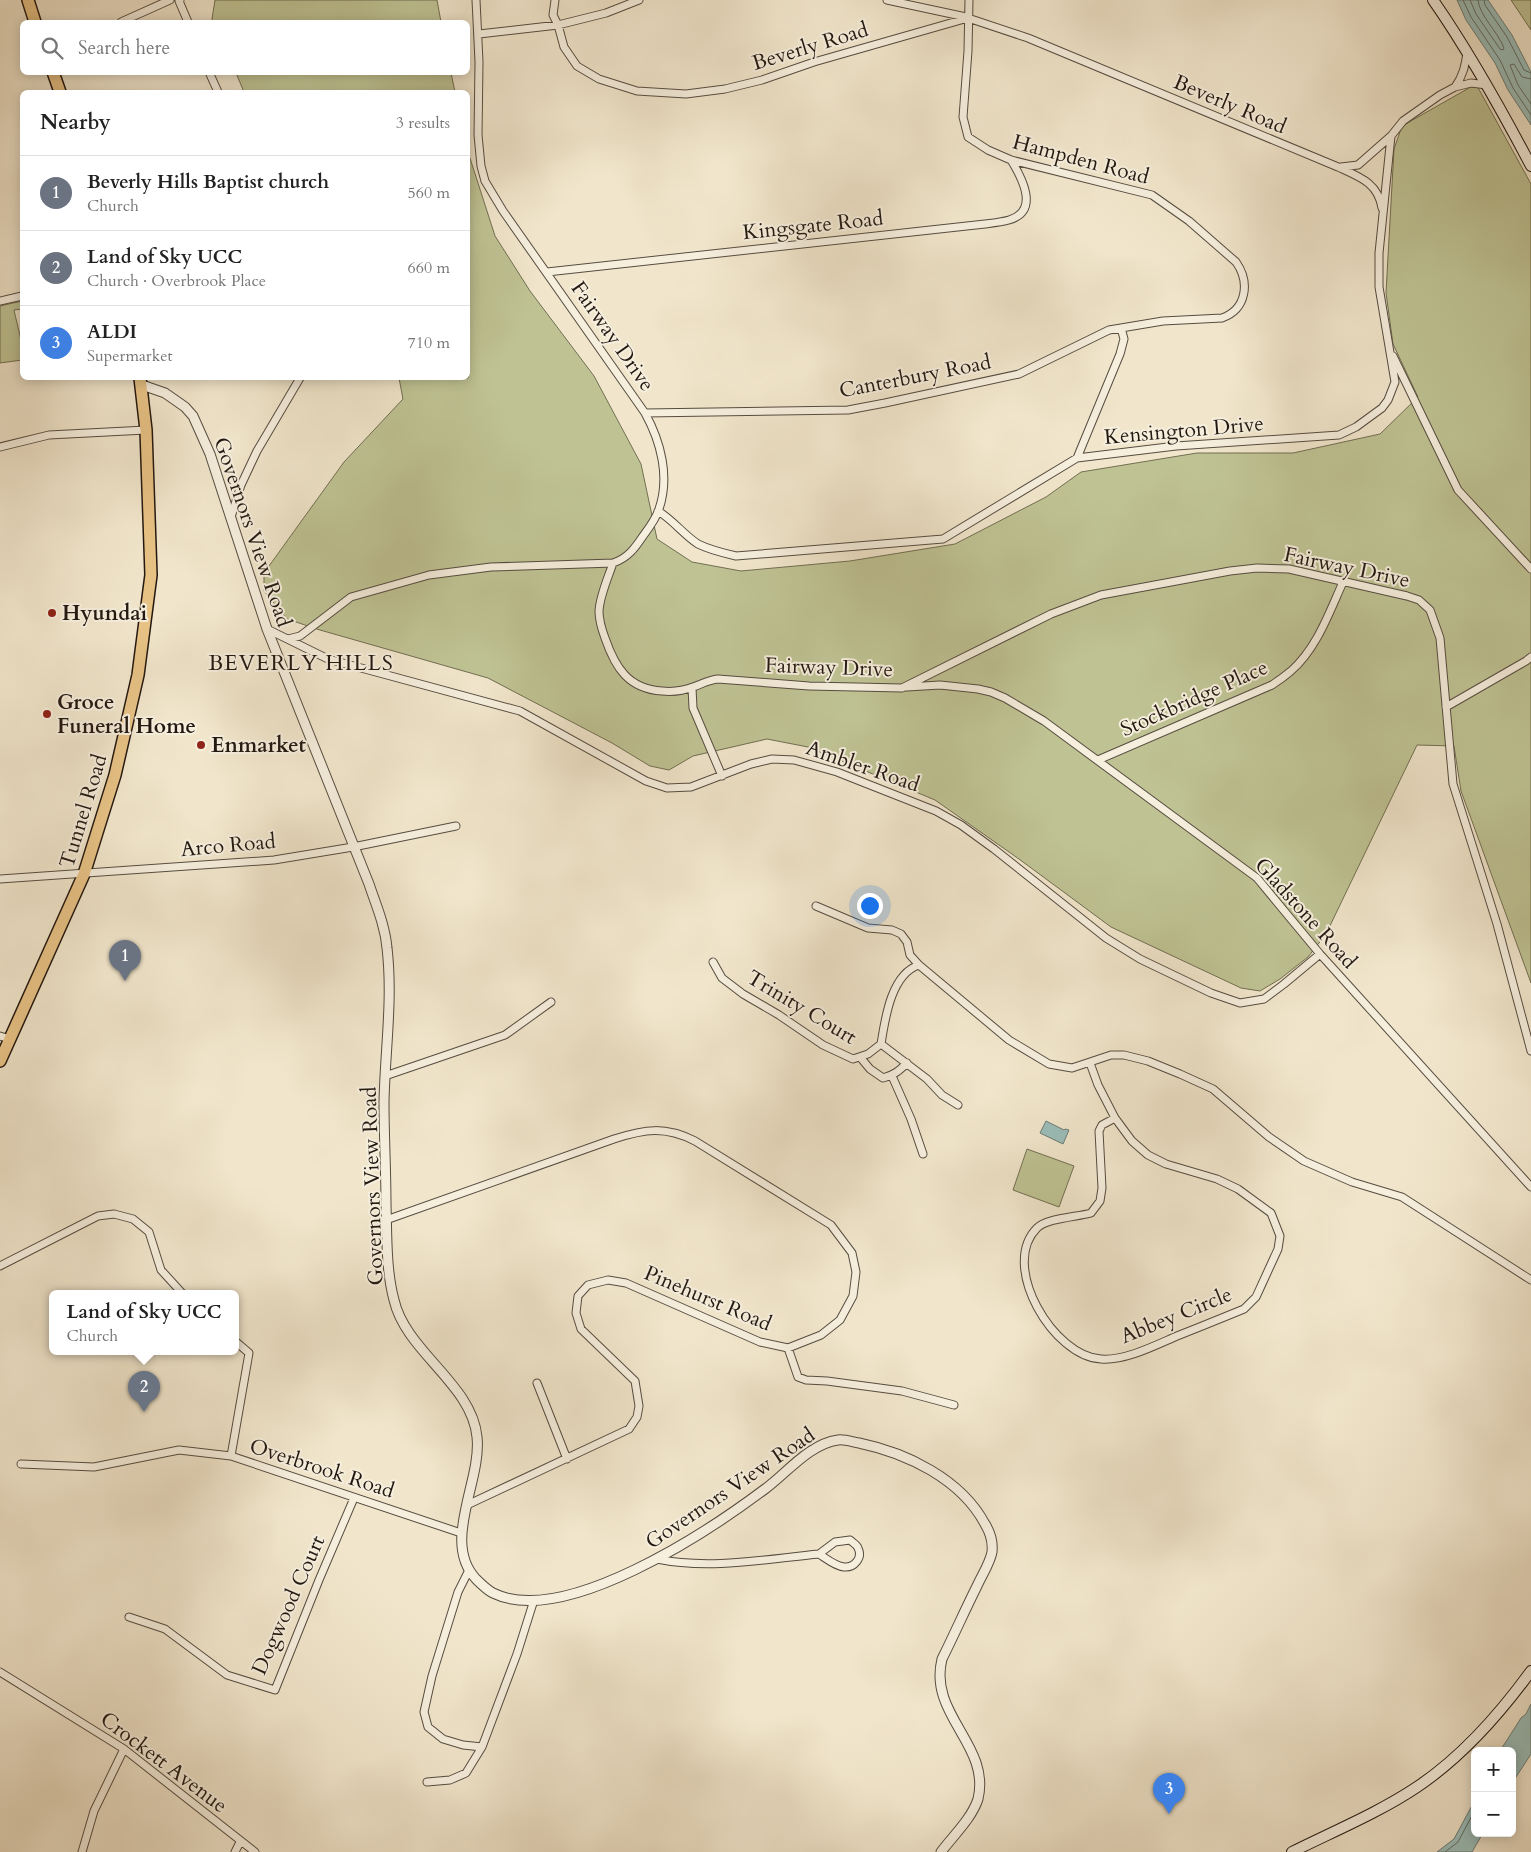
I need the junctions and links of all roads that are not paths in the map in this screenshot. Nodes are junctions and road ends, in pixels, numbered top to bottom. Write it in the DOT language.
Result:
graph roads {
  1 [pos="28,0"];
  2 [pos="176,0"];
  3 [pos="476,0"];
  4 [pos="555,0"];
  5 [pos="639,0"];
  6 [pos="887,0"];
  7 [pos="969,0"];
  8 [pos="1433,0"];
  9 [pos="968,18"];
  10 [pos="34,20"];
  11 [pos="126,20"];
  12 [pos="187,20"];
  13 [pos="558,25"];
  14 [pos="478,34"];
  15 [pos="1467,51"];
  16 [pos="54,75"];
  17 [pos="210,75"];
  18 [pos="1487,85"];
  19 [pos="1455,87"];
  20 [pos="59,90"];
  21 [pos="217,90"];
  22 [pos="1391,136"];
  23 [pos="1011,160"];
  24 [pos="1531,166"];
  25 [pos="1338,167"];
  26 [pos="1383,219"];
  27 [pos="548,272"];
  28 [pos="20,296"];
  29 [pos="0,301"];
  30 [pos="1122,328"];
  31 [pos="1390,349"];
  32 [pos="299,380"];
  33 [pos="141,381"];
  34 [pos="645,413"];
  35 [pos="146,430"];
  36 [pos="0,447"];
  37 [pos="1077,458"];
  38 [pos="658,511"];
  39 [pos="231,517"];
  40 [pos="613,563"];
  41 [pos="1531,569"];
  42 [pos="1343,582"];
  43 [pos="267,629"];
  44 [pos="288,640"];
  45 [pos="1531,657"];
  46 [pos="692,688"];
  47 [pos="902,688"];
  48 [pos="1446,707"];
  49 [pos="1098,760"];
  50 [pos="722,776"];
  51 [pos="456,826"];
  52 [pos="353,847"];
  53 [pos="84,874"];
  54 [pos="0,879"];
  55 [pos="816,906"];
  56 [pos="1320,954"];
  57 [pos="713,962"];
  58 [pos="919,965"];
  59 [pos="551,1002"];
  60 [pos="5,1037"];
  61 [pos="881,1044"];
  62 [pos="1531,1051"];
  63 [pos="860,1057"];
  64 [pos="0,1060"];
  65 [pos="906,1063"];
  66 [pos="1090,1063"];
  67 [pos="386,1076"];
  68 [pos="892,1076"];
  69 [pos="958,1105"];
  70 [pos="1114,1118"];
  71 [pos="924,1154"];
  72 [pos="1531,1187"];
  73 [pos="386,1220"];
  74 [pos="0,1266"];
  75 [pos="1531,1280"];
  76 [pos="179,1290"];
  77 [pos="239,1344"];
  78 [pos="788,1348"];
  79 [pos="537,1383"];
  80 [pos="954,1405"];
  81 [pos="230,1456"];
  82 [pos="567,1459"];
  83 [pos="21,1464"];
  84 [pos="354,1498"];
  85 [pos="467,1505"];
  86 [pos="461,1533"];
  87 [pos="819,1554"];
  88 [pos="657,1559"];
  89 [pos="469,1570"];
  90 [pos="534,1600"];
  91 [pos="129,1617"];
  92 [pos="1531,1671"];
  93 [pos="0,1672"];
  94 [pos="482,1746"];
  95 [pos="124,1749"];
  96 [pos="426,1782"];
  97 [pos="240,1842"];
  98 [pos="82,1852"];
  99 [pos="235,1852"];
  100 [pos="254,1852"];
  101 [pos="941,1852"];
  102 [pos="1292,1852"];
  1 -- 10 [label="main road"];
  2 -- 11 [label="street"];
  2 -- 12 [label="street"];
  3 -- 14 [label="street, Fairway Drive"];
  4 -- 13 [label="street, Beverly Road"];
  5 -- 13 [label="street"];
  6 -- 9 [label="street"];
  7 -- 9 [label="street, Hampden Road"];
  8 -- 15 [label="main road"];
  9 -- 13 [label="street, Beverly Road"];
  9 -- 23 [label="street, Hampden Road"];
  9 -- 25 [label="street, Beverly Road"];
  13 -- 14 [label="street"];
  14 -- 27 [label="street, Fairway Drive"];
  15 -- 18 [label="main road"];
  15 -- 19 [label="street"];
  16 -- 20 [label="main road"];
  17 -- 21 [label="street"];
  18 -- 19 [label="street"];
  18 -- 24 [label="main road"];
  19 -- 22 [label="street"];
  22 -- 25 [label="street"];
  22 -- 26 [label="street, Kensington Drive"];
  23 -- 27 [label="street, Kingsgate Road"];
  23 -- 30 [label="street, Hampden Road"];
  25 -- 26 [label="street, Beverly Road"];
  26 -- 31 [label="street, Kensington Drive"];
  27 -- 34 [label="street, Fairway Drive"];
  28 -- 29 [label="street"];
  30 -- 34 [label="street, Canterbury Road"];
  30 -- 37 [label="street"];
  31 -- 37 [label="street, Kensington Drive"];
  31 -- 41 [label="street"];
  32 -- 39 [label="street"];
  33 -- 35 [label="main road, Tunnel Road"];
  33 -- 39 [label="street, Governors View Road"];
  34 -- 38 [label="street, Fairway Drive"];
  35 -- 36 [label="street"];
  35 -- 53 [label="main road, Tunnel Road"];
  37 -- 38 [label="street, Kensington Drive"];
  38 -- 40 [label="street, Fairway Drive"];
  39 -- 43 [label="street, Governors View Road"];
  40 -- 44 [label="street"];
  40 -- 46 [label="street, Fairway Drive"];
  42 -- 47 [label="street, Fairway Drive"];
  42 -- 48 [label="street, Fairway Drive"];
  42 -- 49 [label="street, Stockbridge Place"];
  43 -- 44 [label="street, Ambler Road"];
  43 -- 52 [label="street, Governors View Road"];
  44 -- 50 [label="street, Ambler Road"];
  45 -- 48 [label="street"];
  46 -- 47 [label="street, Fairway Drive"];
  46 -- 50 [label="street"];
  47 -- 49 [label="street, Gladstone Road"];
  48 -- 62 [label="street, Fairway Drive"];
  49 -- 56 [label="street, Gladstone Road"];
  50 -- 56 [label="street, Ambler Road"];
  51 -- 52 [label="street, Arco Road"];
  52 -- 53 [label="street, Arco Road"];
  52 -- 67 [label="street, Governors View Road"];
  53 -- 54 [label="street, Arco Road"];
  53 -- 60 [label="main road, Tunnel Road"];
  55 -- 58 [label="street"];
  56 -- 72 [label="street, Gladstone Road"];
  57 -- 63 [label="street, Trinity Court"];
  58 -- 61 [label="street"];
  58 -- 66 [label="street"];
  59 -- 67 [label="street"];
  60 -- 64 [label="main road, Tunnel Road"];
  61 -- 63 [label="street, Trinity Court"];
  61 -- 65 [label="street"];
  63 -- 68 [label="street"];
  65 -- 68 [label="street"];
  65 -- 69 [label="street"];
  66 -- 70 [label="street, Abbey Circle"];
  66 -- 75 [label="street"];
  67 -- 73 [label="street, Governors View Road"];
  68 -- 71 [label="street"];
  70 -- 70 [label="street, Abbey Circle"];
  73 -- 78 [label="street, Pinehurst Road"];
  73 -- 85 [label="street, Governors View Road"];
  74 -- 76 [label="street"];
  77 -- 81 [label="street, Overbrook Road"];
  78 -- 80 [label="street"];
  78 -- 82 [label="street, Pinehurst Road"];
  79 -- 82 [label="street"];
  81 -- 83 [label="street"];
  81 -- 84 [label="street, Overbrook Road"];
  82 -- 85 [label="street, Pinehurst Road"];
  84 -- 86 [label="street, Overbrook Road"];
  84 -- 91 [label="street, Dogwood Court"];
  85 -- 86 [label="street, Governors View Road"];
  86 -- 89 [label="street, Governors View Road"];
  87 -- 87 [label="street"];
  87 -- 88 [label="street"];
  88 -- 90 [label="street, Governors View Road"];
  88 -- 101 [label="street, Governors View Road"];
  89 -- 90 [label="street, Governors View Road"];
  89 -- 94 [label="street"];
  90 -- 94 [label="street"];
  92 -- 102 [label="main road"];
  93 -- 95 [label="street, Crockett Avenue"];
  94 -- 96 [label="street"];
  95 -- 97 [label="street, Crockett Avenue"];
  95 -- 98 [label="street"];
  97 -- 99 [label="street"];
  97 -- 100 [label="street, Crockett Avenue"];
}
